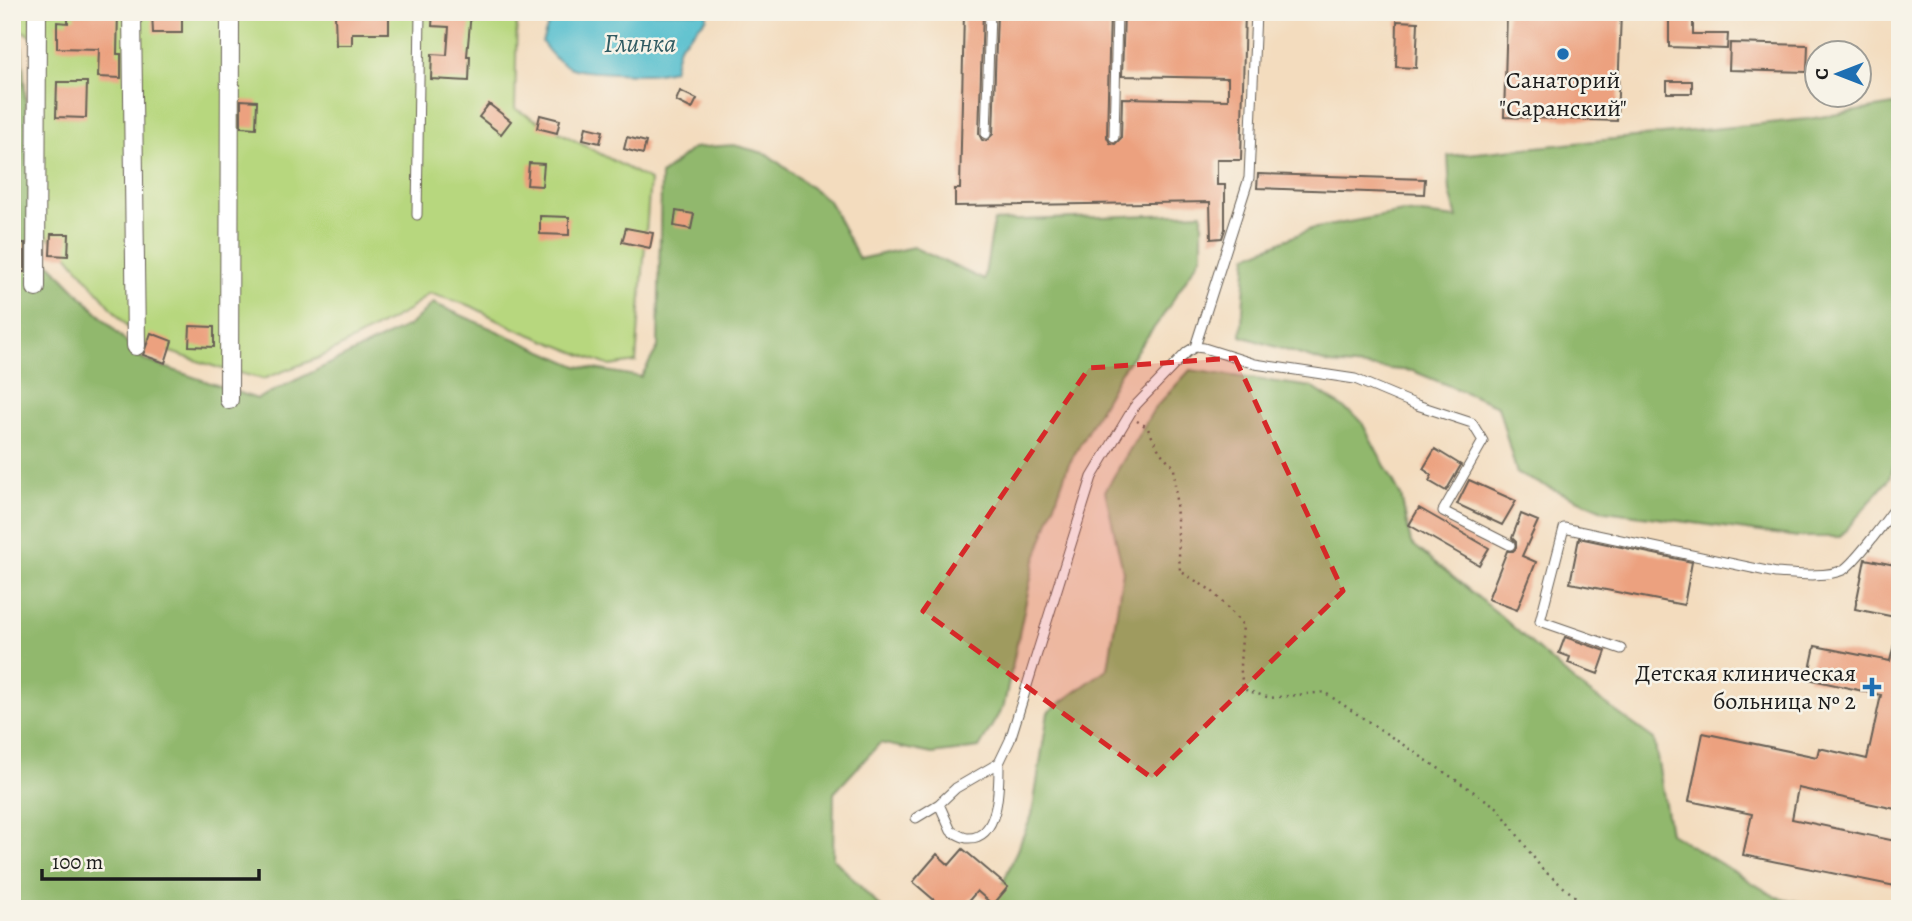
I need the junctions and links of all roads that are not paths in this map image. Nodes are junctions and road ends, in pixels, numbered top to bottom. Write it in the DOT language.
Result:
graph roads {
  1 [pos="37,12"];
  2 [pos="132,12"];
  3 [pos="230,12"];
  4 [pos="420,12"];
  5 [pos="990,12"];
  6 [pos="1117,12"];
  7 [pos="1256,12"];
  8 [pos="986,134"];
  9 [pos="1114,137"];
  10 [pos="417,215"];
  11 [pos="36,288"];
  12 [pos="136,346"];
  13 [pos="1195,347"];
  14 [pos="229,400"];
  15 [pos="1900,501"];
  16 [pos="1510,545"];
  17 [pos="1621,649"];
  18 [pos="999,763"];
  19 [pos="939,804"];
  20 [pos="916,818"];
  1 -- 11 [label="street"];
  2 -- 12 [label="street"];
  3 -- 14 [label="street"];
  4 -- 10 [label="lane"];
  5 -- 8 [label="lane"];
  6 -- 9 [label="lane"];
  7 -- 13 [label="lane"];
  13 -- 16 [label="lane"];
  13 -- 18 [label="lane"];
  15 -- 17 [label="lane"];
  18 -- 19 [label="lane"];
  18 -- 19 [label="lane"];
  19 -- 20 [label="lane"];
}
